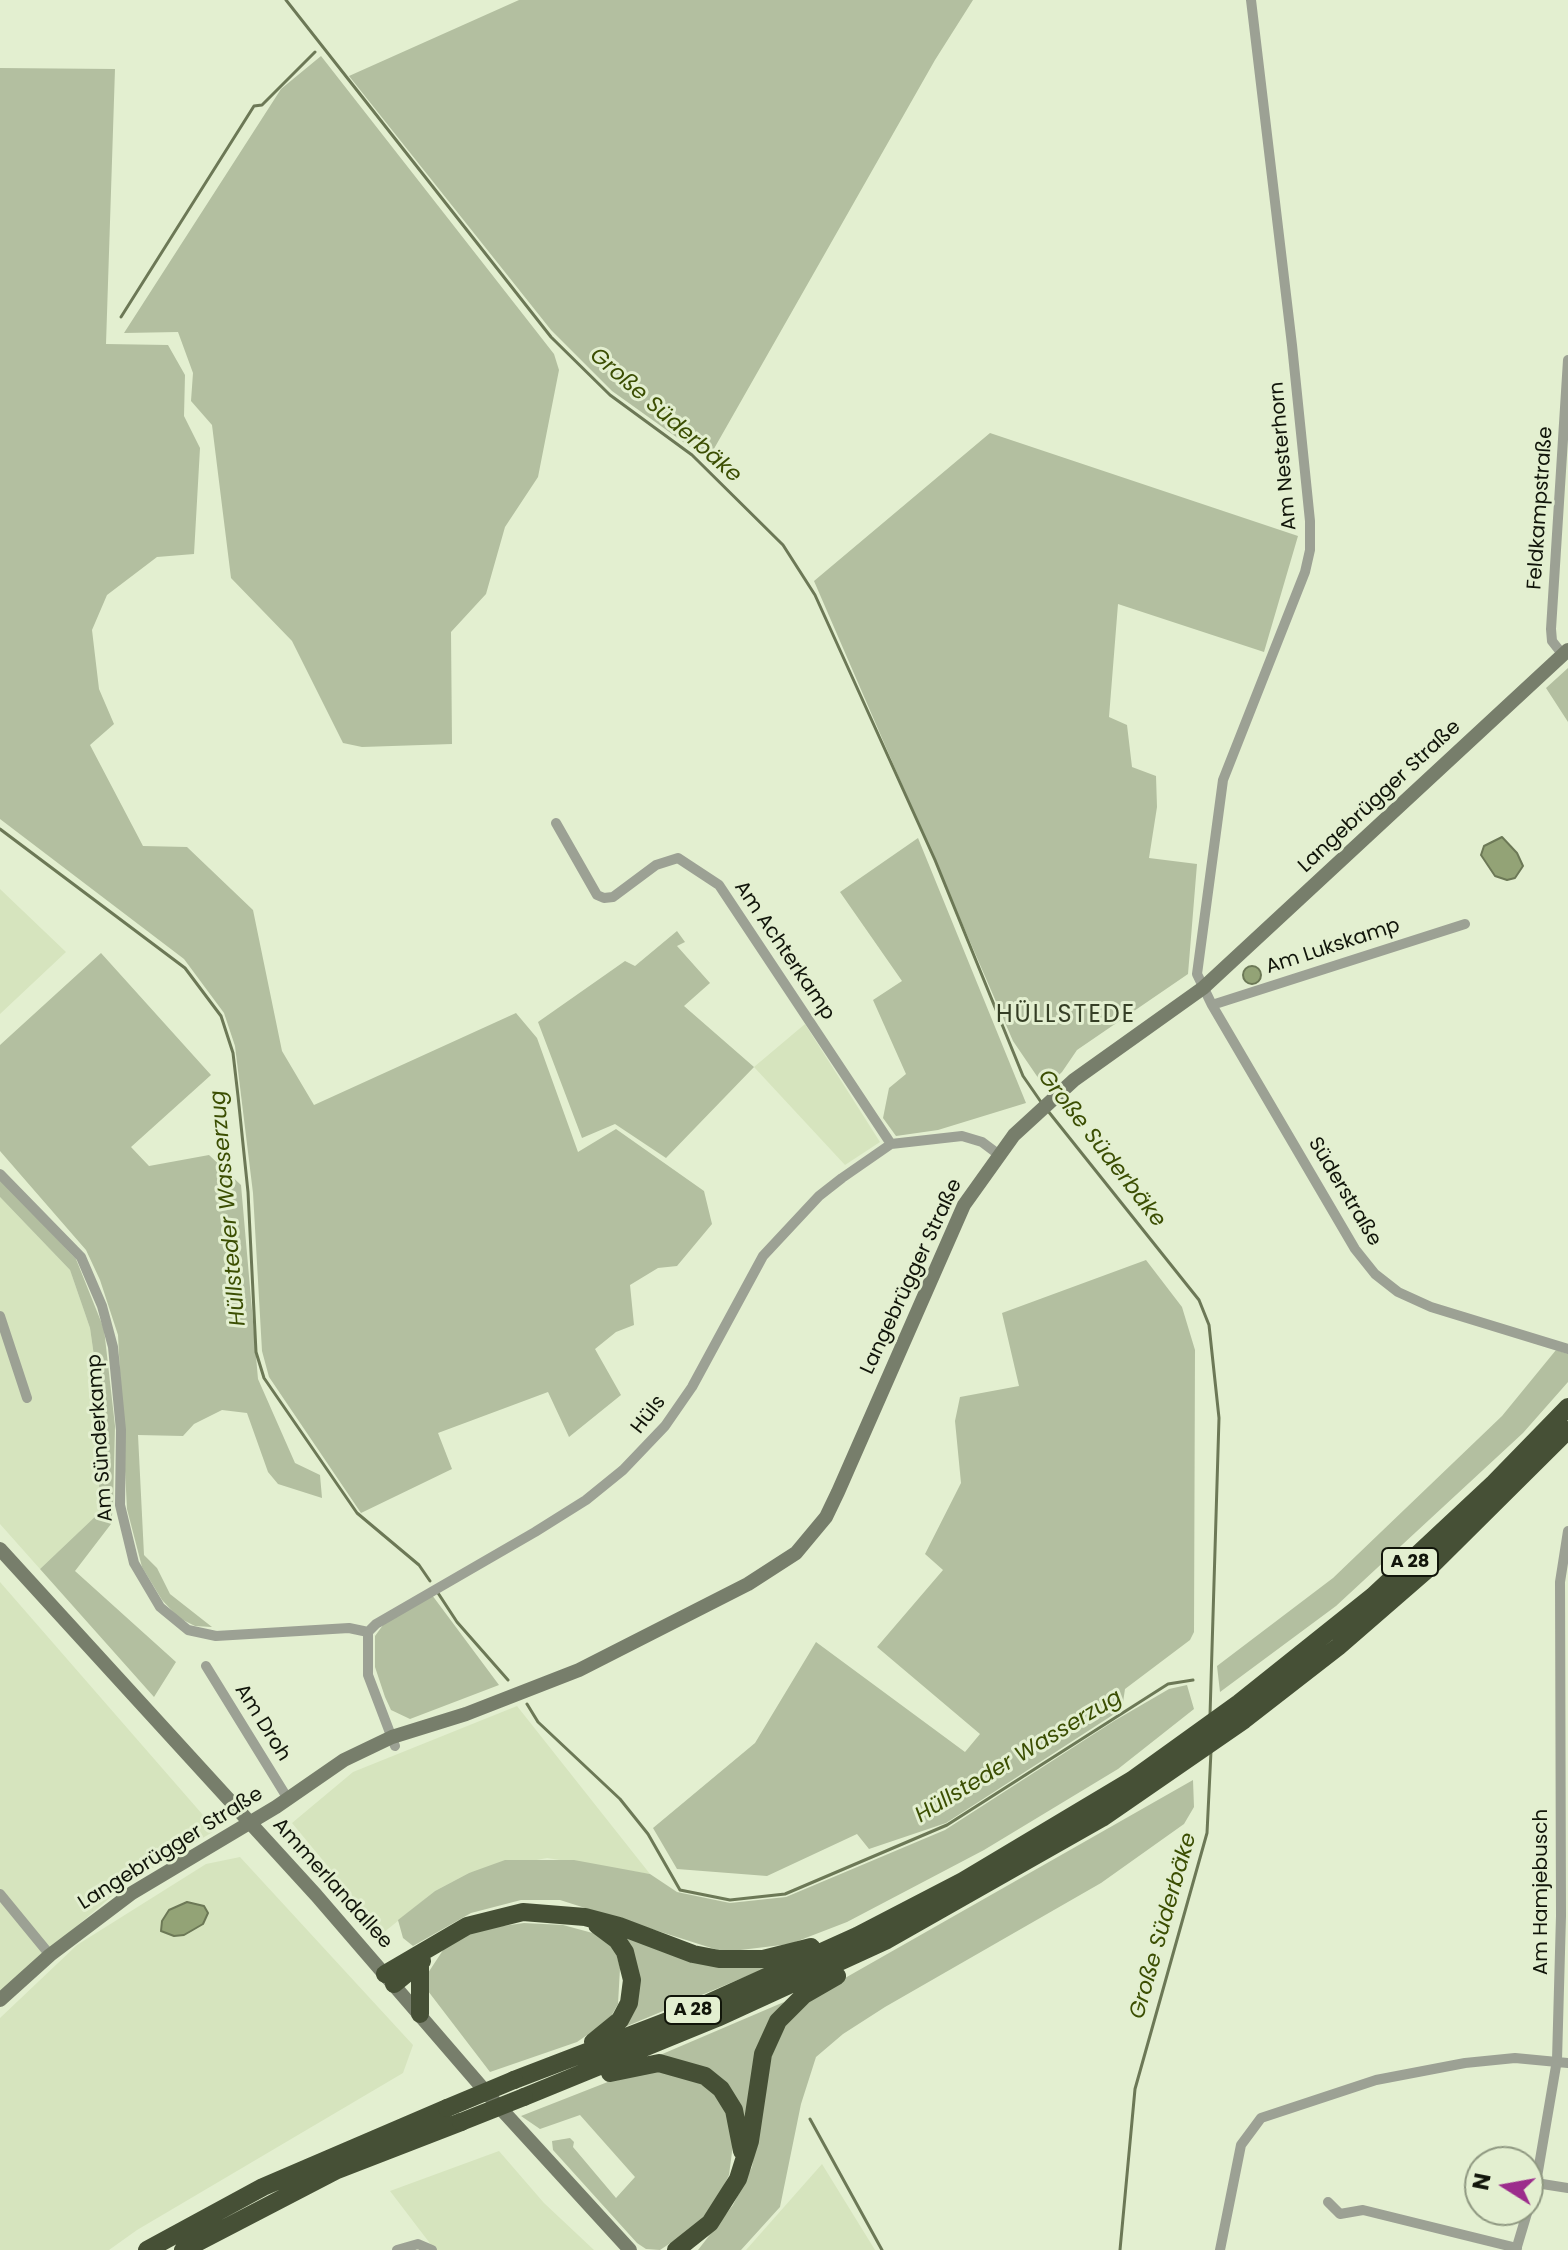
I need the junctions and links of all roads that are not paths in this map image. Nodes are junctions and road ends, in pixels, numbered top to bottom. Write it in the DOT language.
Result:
graph roads {
  1 [pos="1251,0"];
  2 [pos="1568,360"];
  3 [pos="1565,653"];
  4 [pos="556,823"];
  5 [pos="1465,924"];
  6 [pos="1203,988"];
  7 [pos="1212,1005"];
  8 [pos="891,1144"];
  9 [pos="998,1154"];
  10 [pos="0,1174"];
  11 [pos="0,1316"];
  12 [pos="1568,1349"];
  13 [pos="27,1398"];
  14 [pos="1568,1407"];
  15 [pos="1568,1430"];
  16 [pos="1568,1531"];
  17 [pos="0,1549"];
  18 [pos="1564,1584"];
  19 [pos="368,1632"];
  20 [pos="206,1666"];
  21 [pos="1241,1711"];
  22 [pos="1564,1741"];
  23 [pos="393,1742"];
  24 [pos="1174,1760"];
  25 [pos="288,1799"];
  26 [pos="248,1822"];
  27 [pos="0,1894"];
  28 [pos="585,1917"];
  29 [pos="857,1936"];
  30 [pos="887,1940"];
  31 [pos="50,1955"];
  32 [pos="425,1956"];
  33 [pos="390,1979"];
  34 [pos="0,2000"];
  35 [pos="420,2014"];
  36 [pos="1562,2062"];
  37 [pos="519,2077"];
  38 [pos="564,2081"];
  39 [pos="1544,2146"];
  40 [pos="742,2166"];
  41 [pos="1544,2184"];
  42 [pos="1568,2188"];
  43 [pos="1328,2202"];
  44 [pos="1524,2226"];
  45 [pos="691,2244"];
  46 [pos="1517,2249"];
  47 [pos="147,2250"];
  48 [pos="183,2250"];
  49 [pos="397,2250"];
  50 [pos="432,2250"];
  51 [pos="630,2250"];
  52 [pos="676,2250"];
  53 [pos="1220,2250"];
  1 -- 6 [label="street, Am Nesterhorn"];
  2 -- 3 [label="street, Feldkampstraße"];
  3 -- 6 [label="street, Langebrügger Straße"];
  4 -- 8 [label="street, Am Achterkamp"];
  5 -- 7 [label="street, Am Lukskamp"];
  6 -- 7 [label="street, Süderstraße"];
  6 -- 9 [label="street, Langebrügger Straße"];
  7 -- 12 [label="street, Süderstraße"];
  8 -- 9 [label="street, Hüls"];
  8 -- 19 [label="street, Hüls"];
  9 -- 23 [label="street, Langebrügger Straße"];
  10 -- 19 [label="street, Am Sünderkamp"];
  11 -- 13 [label="street"];
  14 -- 21 [label="highway, A 28"];
  15 -- 21 [label="highway, A 28"];
  16 -- 18 [label="street, Am Hamjebusch"];
  17 -- 26 [label="street, Ammerlandallee"];
  18 -- 22 [label="street, Am Hamjebusch"];
  19 -- 23 [label="street"];
  20 -- 25 [label="street, Am Droh"];
  21 -- 24 [label="highway, A 28"];
  22 -- 36 [label="street, Am Hamjebusch"];
  23 -- 25 [label="street, Langebrügger Straße"];
  24 -- 29 [label="highway, A 28"];
  24 -- 30 [label="highway, A 28"];
  25 -- 26 [label="street, Langebrügger Straße"];
  26 -- 31 [label="street, Langebrügger Straße"];
  26 -- 33 [label="street, Ammerlandallee"];
  27 -- 31 [label="street"];
  28 -- 29 [label="highway"];
  28 -- 32 [label="highway"];
  28 -- 37 [label="highway"];
  29 -- 37 [label="highway, A 28"];
  30 -- 38 [label="highway, A 28"];
  30 -- 40 [label="highway"];
  31 -- 34 [label="street, Langebrügger Straße"];
  32 -- 33 [label="highway"];
  32 -- 35 [label="highway"];
  33 -- 35 [label="street, Ammerlandallee"];
  35 -- 51 [label="street, Ammerlandallee"];
  36 -- 39 [label="street, Am Hamjebusch"];
  36 -- 53 [label="street"];
  37 -- 47 [label="highway, A 28, bridge"];
  38 -- 40 [label="highway"];
  38 -- 48 [label="highway, A 28, bridge"];
  40 -- 45 [label="highway"];
  41 -- 42 [label="street"];
  43 -- 46 [label="street"];
  44 -- 46 [label="street, Am Hamjebusch"];
  45 -- 52 [label="highway"];
  49 -- 50 [label="street"];
}
